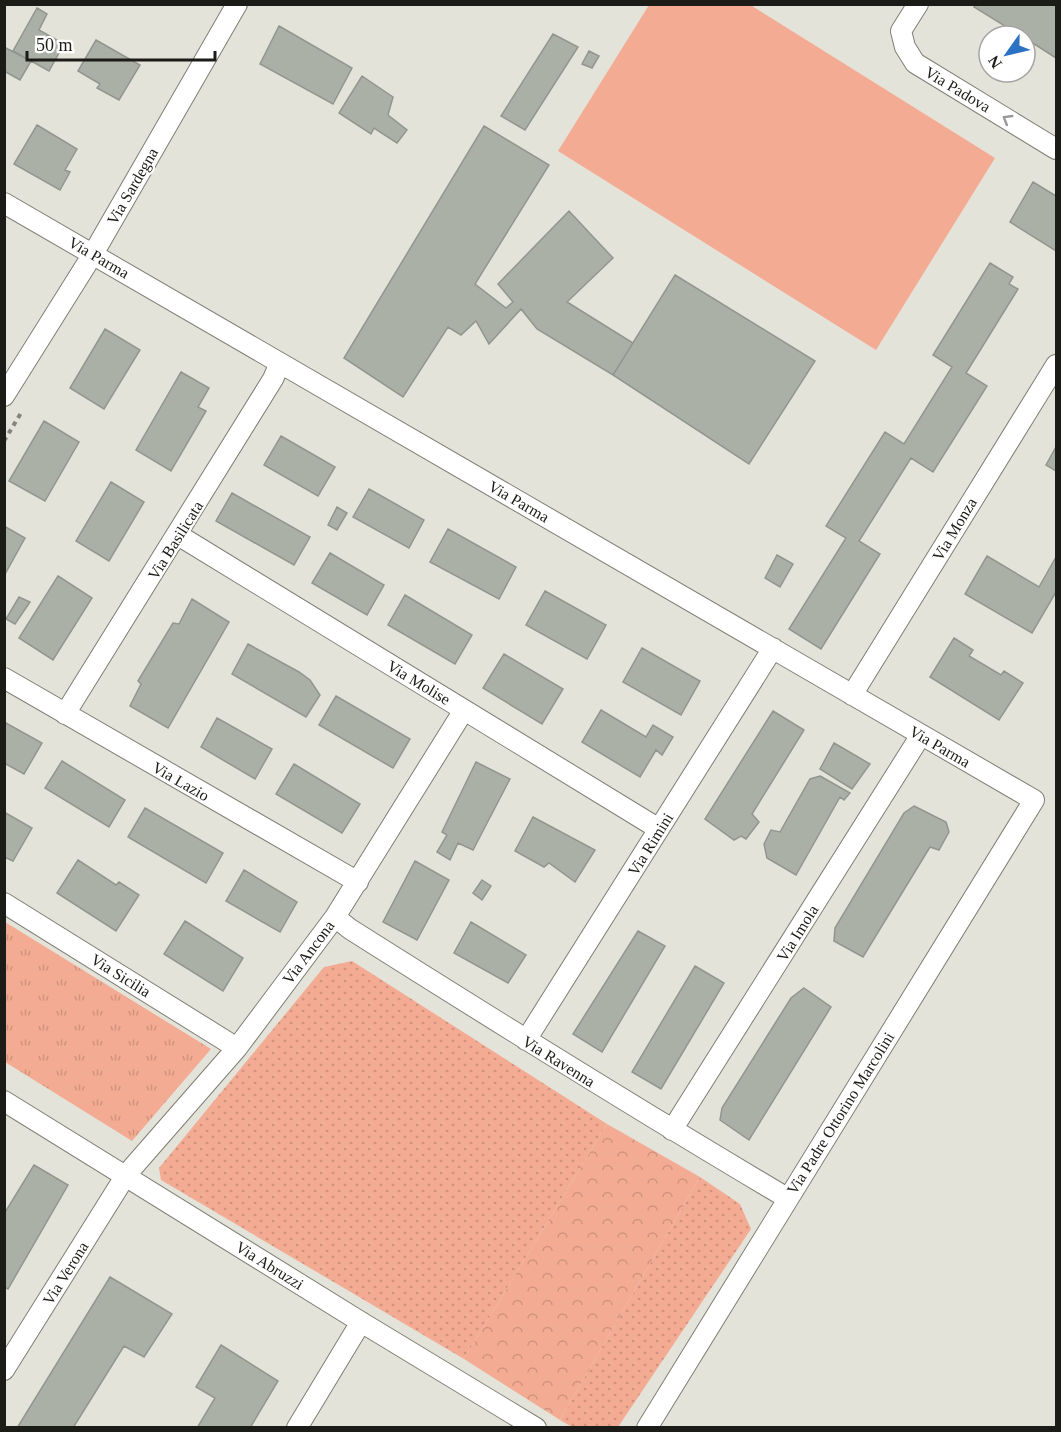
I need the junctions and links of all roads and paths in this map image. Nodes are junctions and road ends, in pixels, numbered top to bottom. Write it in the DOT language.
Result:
graph roads {
  1 [pos="237,4"];
  2 [pos="918,4"];
  3 [pos="1056,149"];
  4 [pos="4,203"];
  5 [pos="93,254"];
  6 [pos="280,363"];
  7 [pos="1056,365"];
  8 [pos="4,396"];
  9 [pos="178,535"];
  10 [pos="773,648"];
  11 [pos="4,678"];
  12 [pos="852,695"];
  13 [pos="464,710"];
  14 [pos="65,714"];
  15 [pos="921,735"];
  16 [pos="1034,800"];
  17 [pos="659,829"];
  18 [pos="358,882"];
  19 [pos="4,903"];
  20 [pos="335,917"];
  21 [pos="526,1040"];
  22 [pos="237,1048"];
  23 [pos="4,1101"];
  24 [pos="672,1131"];
  25 [pos="126,1175"];
  26 [pos="787,1198"];
  27 [pos="361,1322"];
  28 [pos="4,1370"];
  29 [pos="297,1428"];
  30 [pos="536,1428"];
  31 [pos="647,1428"];
  1 -- 5 [label="street, Via Sardegna"];
  3 -- 2 [label="street, Via Padova, one-way"];
  4 -- 5 [label="street, Via Parma"];
  5 -- 6 [label="street, Via Parma"];
  5 -- 8 [label="street, Via Sardegna"];
  6 -- 9 [label="street, Via Basilicata"];
  6 -- 10 [label="street, Via Parma"];
  7 -- 12 [label="street, Via Monza"];
  9 -- 13 [label="street, Via Molise"];
  9 -- 14 [label="street, Via Basilicata"];
  10 -- 12 [label="street, Via Parma"];
  10 -- 17 [label="street, Via Rimini"];
  11 -- 14 [label="street, Via Lazio"];
  12 -- 15 [label="street, Via Parma"];
  13 -- 17 [label="street, Via Molise"];
  13 -- 18 [label="street, Via Ancona"];
  14 -- 18 [label="street, Via Lazio"];
  15 -- 16 [label="street, Via Parma"];
  15 -- 24 [label="street, Via Imola"];
  16 -- 26 [label="street, Via Padre Ottorino Marcolini"];
  17 -- 21 [label="street, Via Rimini"];
  18 -- 20 [label="street, Via Ancona"];
  19 -- 22 [label="street, Via Sicilia"];
  20 -- 21 [label="street, Via Ravenna"];
  20 -- 22 [label="street, Via Ancona"];
  21 -- 24 [label="street, Via Ravenna"];
  22 -- 25 [label="street, Via Ancona"];
  23 -- 25 [label="street, Via Abruzzi"];
  24 -- 26 [label="street, Via Ravenna"];
  25 -- 27 [label="street, Via Abruzzi"];
  25 -- 28 [label="street, Via Verona"];
  26 -- 31 [label="street, Via Padre Ottorino Marcolini"];
  27 -- 29 [label="street"];
  27 -- 30 [label="street, Via Abruzzi"];
}
